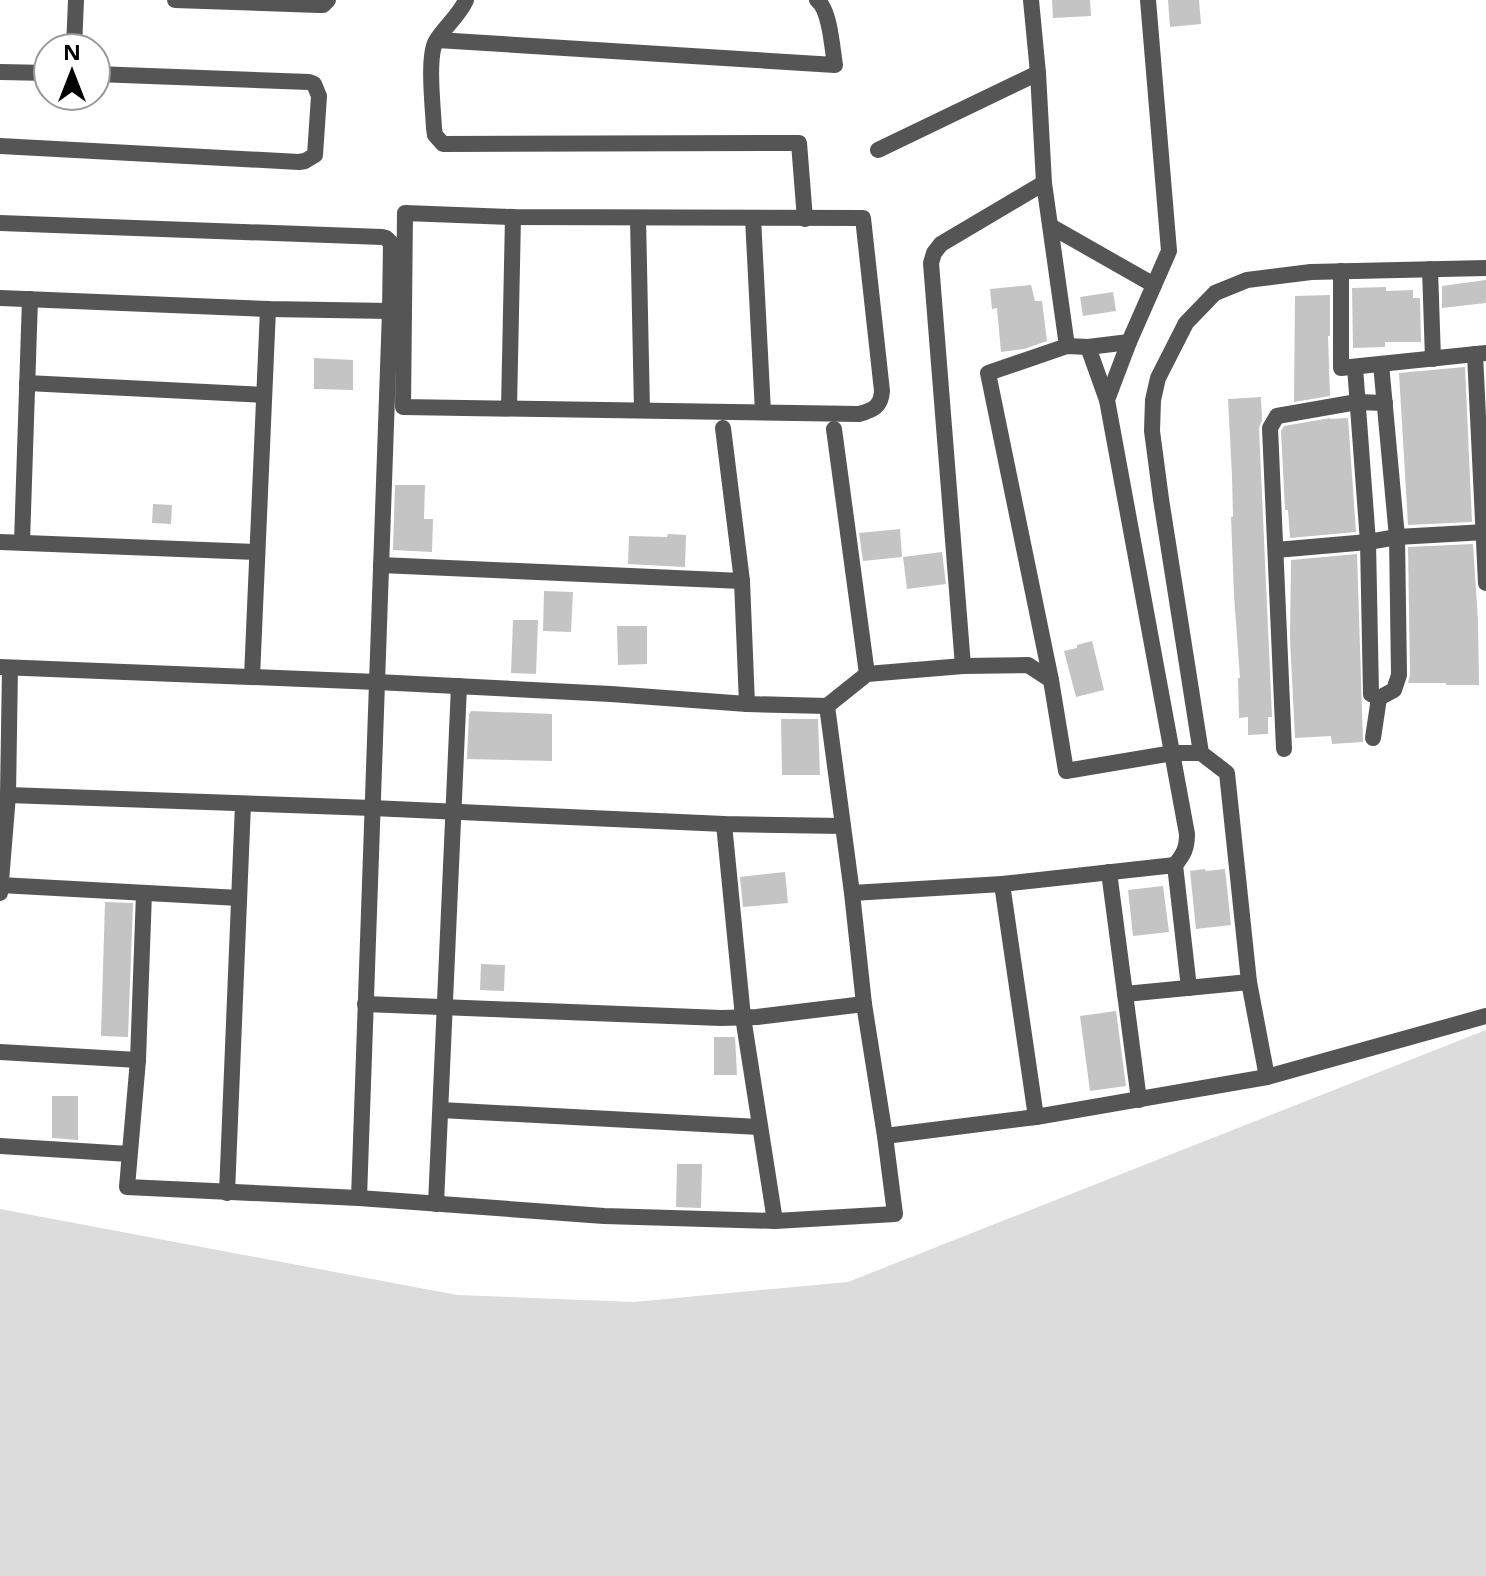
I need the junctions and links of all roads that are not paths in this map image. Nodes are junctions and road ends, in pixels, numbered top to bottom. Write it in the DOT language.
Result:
graph roads {
  1 [pos="76,0"];
  2 [pos="175,0"];
  3 [pos="328,0"];
  4 [pos="466,0"];
  5 [pos="817,0"];
  6 [pos="1031,0"];
  7 [pos="1148,0"];
  8 [pos="75,32"];
  9 [pos="437,40"];
  10 [pos="0,72"];
  11 [pos="32,73"];
  12 [pos="1038,73"];
  13 [pos="112,75"];
  14 [pos="0,146"];
  15 [pos="878,150"];
  16 [pos="1044,183"];
  17 [pos="513,217"];
  18 [pos="638,218"];
  19 [pos="753,218"];
  20 [pos="805,219"];
  21 [pos="0,223"];
  22 [pos="1052,227"];
  23 [pos="1486,268"];
  24 [pos="1430,269"];
  25 [pos="1341,271"];
  26 [pos="1154,285"];
  27 [pos="0,298"];
  28 [pos="30,299"];
  29 [pos="268,309"];
  30 [pos="390,311"];
  31 [pos="1129,342"];
  32 [pos="1067,346"];
  33 [pos="1088,347"];
  34 [pos="1480,354"];
  35 [pos="1433,359"];
  36 [pos="1381,364"];
  37 [pos="1355,367"];
  38 [pos="27,383"];
  39 [pos="264,395"];
  40 [pos="1107,400"];
  41 [pos="1357,402"];
  42 [pos="1385,403"];
  43 [pos="509,408"];
  44 [pos="642,410"];
  45 [pos="763,412"];
  46 [pos="723,428"];
  47 [pos="834,429"];
  48 [pos="1485,532"];
  49 [pos="1397,537"];
  50 [pos="0,542"];
  51 [pos="22,542"];
  52 [pos="1368,542"];
  53 [pos="1276,550"];
  54 [pos="257,552"];
  55 [pos="381,565"];
  56 [pos="742,581"];
  57 [pos="1486,583"];
  58 [pos="963,666"];
  59 [pos="5,668"];
  60 [pos="867,674"];
  61 [pos="252,677"];
  62 [pos="1051,680"];
  63 [pos="377,682"];
  64 [pos="459,686"];
  65 [pos="1379,698"];
  66 [pos="747,704"];
  67 [pos="827,706"];
  68 [pos="1373,738"];
  69 [pos="1284,749"];
  70 [pos="1173,753"];
  71 [pos="1201,753"];
  72 [pos="8,795"];
  73 [pos="243,804"];
  74 [pos="372,808"];
  75 [pos="454,813"];
  76 [pos="724,824"];
  77 [pos="843,826"];
  78 [pos="1175,865"];
  79 [pos="1109,872"];
  80 [pos="1002,884"];
  81 [pos="0,885"];
  82 [pos="0,893"];
  83 [pos="144,893"];
  84 [pos="852,893"];
  85 [pos="239,898"];
  86 [pos="1249,982"];
  87 [pos="1189,988"];
  88 [pos="1125,994"];
  89 [pos="365,1004"];
  90 [pos="864,1004"];
  91 [pos="444,1006"];
  92 [pos="1486,1016"];
  93 [pos="743,1017"];
  94 [pos="0,1052"];
  95 [pos="138,1060"];
  96 [pos="1267,1077"];
  97 [pos="1139,1100"];
  98 [pos="441,1110"];
  99 [pos="1036,1117"];
  100 [pos="759,1127"];
  101 [pos="885,1136"];
  102 [pos="0,1146"];
  103 [pos="129,1154"];
  104 [pos="227,1193"];
  105 [pos="359,1198"];
  106 [pos="436,1204"];
  107 [pos="775,1221"];
  1 -- 8 [label="street"];
  2 -- 3 [label="street"];
  4 -- 9 [label="street"];
  5 -- 9 [label="street"];
  6 -- 12 [label="street"];
  7 -- 26 [label="street"];
  9 -- 20 [label="street"];
  10 -- 11 [label="street"];
  12 -- 15 [label="street"];
  12 -- 16 [label="street"];
  13 -- 14 [label="street"];
  16 -- 22 [label="street"];
  16 -- 58 [label="street"];
  17 -- 18 [label="street"];
  17 -- 43 [label="street"];
  17 -- 43 [label="street"];
  18 -- 19 [label="street"];
  18 -- 44 [label="street"];
  19 -- 20 [label="street"];
  19 -- 45 [label="street"];
  20 -- 45 [label="street"];
  21 -- 30 [label="street"];
  22 -- 26 [label="street"];
  22 -- 32 [label="street"];
  23 -- 24 [label="street"];
  24 -- 25 [label="street"];
  24 -- 35 [label="street"];
  25 -- 37 [label="street"];
  25 -- 71 [label="street"];
  26 -- 31 [label="street"];
  27 -- 28 [label="street"];
  28 -- 29 [label="street"];
  28 -- 38 [label="street"];
  29 -- 30 [label="street"];
  29 -- 39 [label="street"];
  30 -- 55 [label="street"];
  31 -- 33 [label="street"];
  31 -- 40 [label="street"];
  32 -- 33 [label="street"];
  32 -- 62 [label="street"];
  33 -- 40 [label="street"];
  34 -- 35 [label="street"];
  34 -- 48 [label="street"];
  35 -- 36 [label="street"];
  36 -- 37 [label="street"];
  36 -- 42 [label="street"];
  37 -- 41 [label="street"];
  38 -- 39 [label="street"];
  38 -- 51 [label="street"];
  39 -- 54 [label="street"];
  40 -- 70 [label="street"];
  41 -- 42 [label="street"];
  41 -- 52 [label="street"];
  41 -- 53 [label="street"];
  42 -- 49 [label="street"];
  43 -- 44 [label="street"];
  44 -- 45 [label="street"];
  46 -- 56 [label="street"];
  47 -- 60 [label="street"];
  48 -- 49 [label="street"];
  48 -- 57 [label="street"];
  49 -- 52 [label="street"];
  49 -- 65 [label="street"];
  50 -- 51 [label="street"];
  51 -- 54 [label="street"];
  52 -- 53 [label="street"];
  52 -- 65 [label="street"];
  53 -- 69 [label="street"];
  54 -- 61 [label="street"];
  55 -- 56 [label="street"];
  55 -- 63 [label="street"];
  56 -- 66 [label="street"];
  58 -- 60 [label="street"];
  58 -- 62 [label="street"];
  59 -- 61 [label="street"];
  59 -- 72 [label="street"];
  60 -- 67 [label="street"];
  61 -- 63 [label="street"];
  62 -- 70 [label="street"];
  63 -- 64 [label="street"];
  63 -- 74 [label="street"];
  64 -- 66 [label="street"];
  64 -- 75 [label="street"];
  65 -- 68 [label="street"];
  66 -- 67 [label="street"];
  67 -- 77 [label="street"];
  70 -- 71 [label="street"];
  70 -- 78 [label="street"];
  71 -- 86 [label="street"];
  72 -- 73 [label="street"];
  72 -- 81 [label="street"];
  73 -- 74 [label="street"];
  73 -- 85 [label="street"];
  74 -- 75 [label="street"];
  74 -- 89 [label="street"];
  75 -- 76 [label="street"];
  75 -- 91 [label="street"];
  76 -- 77 [label="street"];
  76 -- 93 [label="street"];
  77 -- 84 [label="street"];
  78 -- 79 [label="street"];
  78 -- 87 [label="street"];
  79 -- 80 [label="street"];
  79 -- 88 [label="street"];
  80 -- 84 [label="street"];
  80 -- 99 [label="street"];
  81 -- 82 [label="street"];
  81 -- 83 [label="street"];
  83 -- 85 [label="street"];
  83 -- 95 [label="street"];
  84 -- 90 [label="street"];
  85 -- 104 [label="street"];
  86 -- 87 [label="street"];
  86 -- 96 [label="street"];
  87 -- 88 [label="street"];
  88 -- 97 [label="street"];
  89 -- 91 [label="street"];
  89 -- 105 [label="street"];
  90 -- 93 [label="street"];
  90 -- 101 [label="street"];
  91 -- 93 [label="street"];
  91 -- 98 [label="street"];
  92 -- 96 [label="street"];
  93 -- 100 [label="street"];
  94 -- 95 [label="street"];
  95 -- 103 [label="street"];
  96 -- 97 [label="street"];
  97 -- 99 [label="street"];
  98 -- 100 [label="street"];
  98 -- 106 [label="street"];
  99 -- 101 [label="street"];
  100 -- 107 [label="street"];
  101 -- 107 [label="street"];
  102 -- 103 [label="street"];
  103 -- 104 [label="street"];
  104 -- 105 [label="street"];
  105 -- 106 [label="street"];
  106 -- 107 [label="street"];
}
